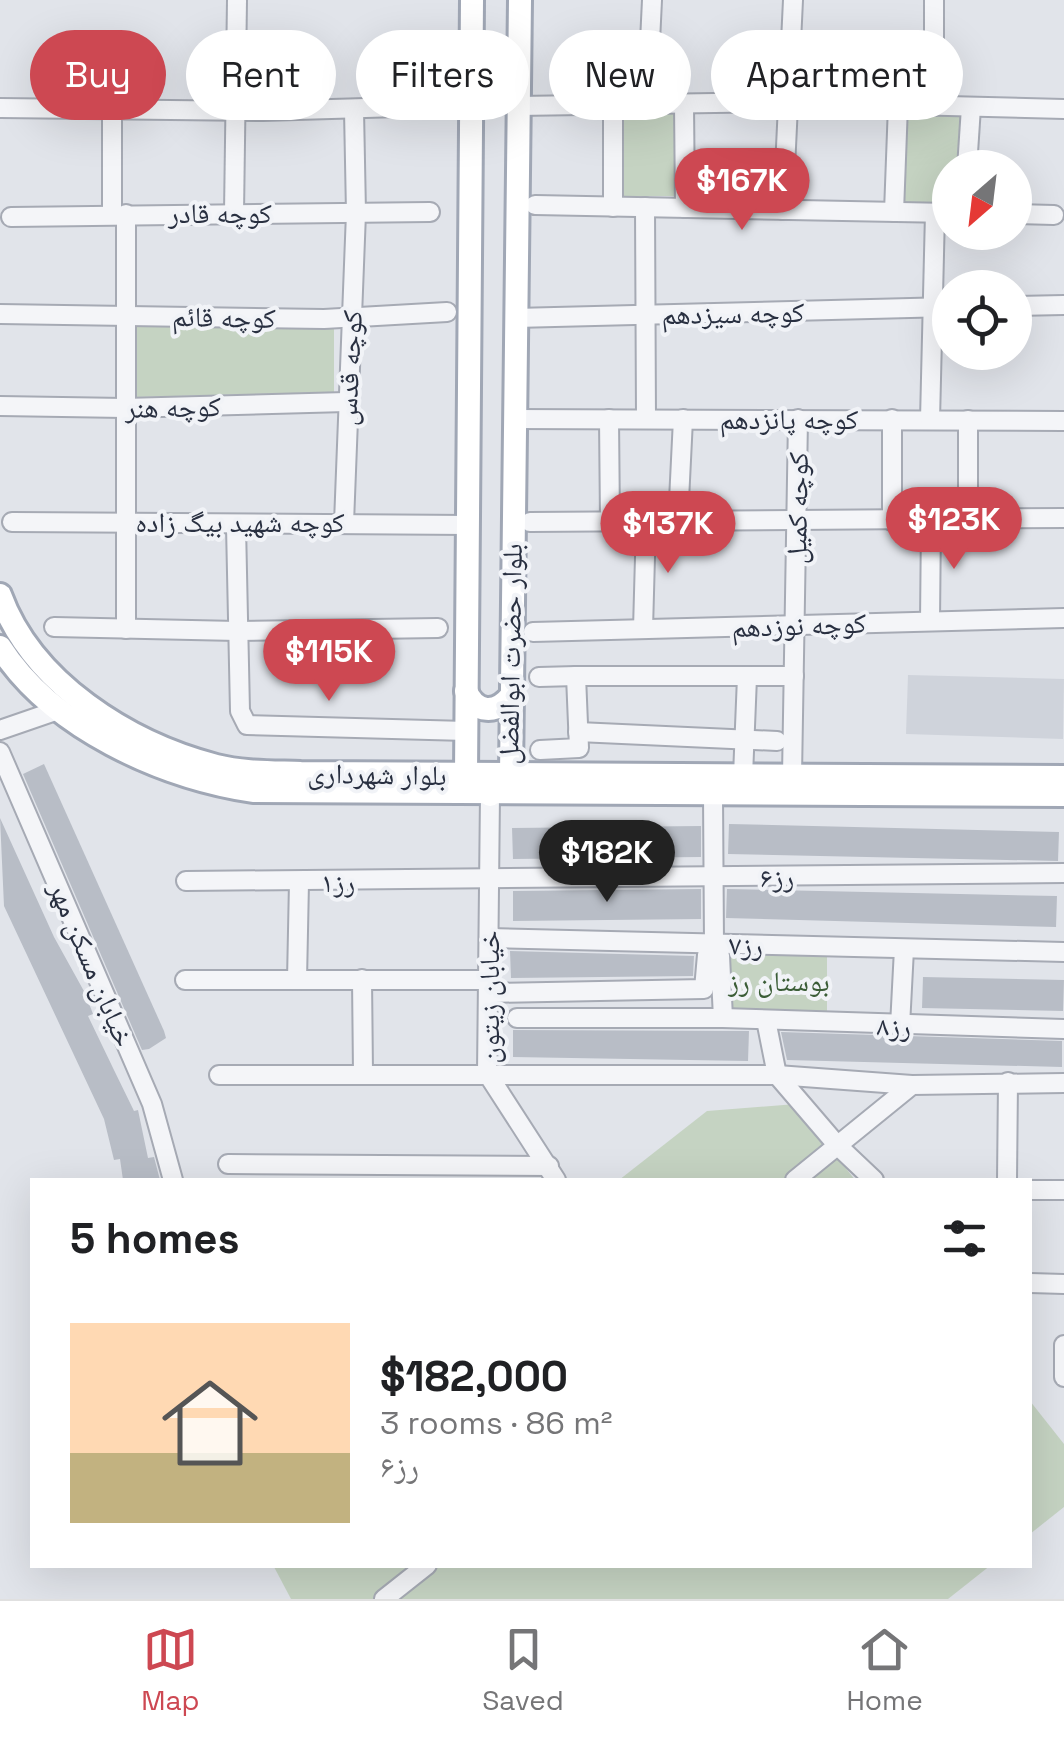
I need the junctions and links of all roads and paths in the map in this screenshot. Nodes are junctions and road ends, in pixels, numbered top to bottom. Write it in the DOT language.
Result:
graph roads {
  1 [pos="237,0"];
  2 [pos="472,0"];
  3 [pos="520,0"];
  4 [pos="652,0"];
  5 [pos="793,0"];
  6 [pos="934,0"];
  7 [pos="237,30"];
  8 [pos="471,30"];
  9 [pos="519,30"];
  10 [pos="651,30"];
  11 [pos="792,30"];
  12 [pos="934,30"];
  13 [pos="963,107"];
  14 [pos="971,107"];
  15 [pos="0,108"];
  16 [pos="30,108"];
  17 [pos="336,110"];
  18 [pos="354,110"];
  19 [pos="1064,110"];
  20 [pos="113,120"];
  21 [pos="236,120"];
  22 [pos="468,120"];
  23 [pos="518,120"];
  24 [pos="614,120"];
  25 [pos="684,120"];
  26 [pos="787,120"];
  27 [pos="897,120"];
  28 [pos="969,150"];
  29 [pos="535,206"];
  30 [pos="614,207"];
  31 [pos="645,208"];
  32 [pos="685,208"];
  33 [pos="783,210"];
  34 [pos="234,212"];
  35 [pos="430,212"];
  36 [pos="894,212"];
  37 [pos="119,213"];
  38 [pos="356,213"];
  39 [pos="932,213"];
  40 [pos="1032,214"];
  41 [pos="1054,215"];
  42 [pos="11,216"];
  43 [pos="1064,305"];
  44 [pos="1032,306"];
  45 [pos="932,308"];
  46 [pos="447,312"];
  47 [pos="0,314"];
  48 [pos="646,315"];
  49 [pos="124,316"];
  50 [pos="351,317"];
  51 [pos="515,318"];
  52 [pos="935,370"];
  53 [pos="346,402"];
  54 [pos="0,406"];
  55 [pos="124,408"];
  56 [pos="514,418"];
  57 [pos="610,418"];
  58 [pos="646,418"];
  59 [pos="684,419"];
  60 [pos="798,419"];
  61 [pos="892,419"];
  62 [pos="930,420"];
  63 [pos="968,420"];
  64 [pos="1064,421"];
  65 [pos="1064,518"];
  66 [pos="796,520"];
  67 [pos="610,521"];
  68 [pos="646,521"];
  69 [pos="678,521"];
  70 [pos="892,521"];
  71 [pos="932,521"];
  72 [pos="12,522"];
  73 [pos="125,522"];
  74 [pos="530,522"];
  75 [pos="968,522"];
  76 [pos="344,523"];
  77 [pos="468,525"];
  78 [pos="236,526"];
  79 [pos="0,595"];
  80 [pos="1064,618"];
  81 [pos="930,621"];
  82 [pos="795,625"];
  83 [pos="54,627"];
  84 [pos="438,628"];
  85 [pos="126,629"];
  86 [pos="643,629"];
  87 [pos="238,632"];
  88 [pos="534,632"];
  89 [pos="0,647"];
  90 [pos="576,676"];
  91 [pos="747,676"];
  92 [pos="794,676"];
  93 [pos="539,677"];
  94 [pos="466,691"];
  95 [pos="512,696"];
  96 [pos="61,710"];
  97 [pos="0,730"];
  98 [pos="466,731"];
  99 [pos="578,732"];
  100 [pos="744,739"];
  101 [pos="777,740"];
  102 [pos="540,750"];
  103 [pos="0,752"];
  104 [pos="466,774"];
  105 [pos="511,775"];
  106 [pos="743,776"];
  107 [pos="792,776"];
  108 [pos="1064,777"];
  109 [pos="490,795"];
  110 [pos="714,795"];
  111 [pos="1064,795"];
  112 [pos="1064,872"];
  113 [pos="716,878"];
  114 [pos="489,880"];
  115 [pos="186,881"];
  116 [pos="298,882"];
  117 [pos="488,938"];
  118 [pos="714,944"];
  119 [pos="904,949"];
  120 [pos="1064,952"];
  121 [pos="362,979"];
  122 [pos="185,980"];
  123 [pos="296,980"];
  124 [pos="488,987"];
  125 [pos="517,1018"];
  126 [pos="723,1018"];
  127 [pos="766,1020"];
  128 [pos="900,1026"];
  129 [pos="1064,1029"];
  130 [pos="363,1072"];
  131 [pos="487,1074"];
  132 [pos="777,1074"];
  133 [pos="219,1075"];
  134 [pos="1008,1082"];
  135 [pos="1064,1083"];
  136 [pos="912,1085"];
  137 [pos="837,1145"];
  138 [pos="228,1164"];
  139 [pos="352,1173"];
  140 [pos="552,1173"];
  141 [pos="172,1178"];
  142 [pos="798,1178"];
  143 [pos="872,1178"];
  144 [pos="1006,1178"];
  145 [pos="1032,1190"];
  146 [pos="1064,1190"];
  147 [pos="1032,1283"];
  148 [pos="1064,1284"];
  149 [pos="1064,1345"];
  150 [pos="1064,1377"];
  151 [pos="424,1568"];
  152 [pos="384,1599"];
  1 -- 7 [label="street"];
  2 -- 8 [label="main road, بلوار حضرت ابوالفضل"];
  3 -- 9 [label="main road, بلوار حضرت ابوالفضل"];
  4 -- 10 [label="street"];
  5 -- 11 [label="street"];
  6 -- 12 [label="street"];
  13 -- 14 [label="street"];
  14 -- 19 [label="street"];
  14 -- 28 [label="street"];
  15 -- 16 [label="street"];
  17 -- 18 [label="street"];
  18 -- 38 [label="street, کوچه قدس"];
  20 -- 37 [label="street"];
  21 -- 34 [label="street"];
  22 -- 77 [label="main road, بلوار حضرت ابوالفضل"];
  23 -- 51 [label="main road, بلوار حضرت ابوالفضل"];
  24 -- 30 [label="street"];
  25 -- 32 [label="street"];
  26 -- 33 [label="street"];
  27 -- 36 [label="street"];
  29 -- 30 [label="street"];
  30 -- 31 [label="street"];
  31 -- 32 [label="street"];
  31 -- 48 [label="street"];
  32 -- 33 [label="street"];
  33 -- 36 [label="street"];
  34 -- 37 [label="street, کوچه قادر"];
  34 -- 38 [label="street, کوچه قادر"];
  35 -- 38 [label="street, کوچه قادر"];
  36 -- 39 [label="street"];
  37 -- 42 [label="street, کوچه قادر"];
  37 -- 49 [label="street"];
  38 -- 50 [label="street, کوچه قدس"];
  40 -- 41 [label="street"];
  43 -- 44 [label="street"];
  45 -- 48 [label="street, کوچه سیزدهم"];
  46 -- 50 [label="street, کوچه قائم"];
  47 -- 49 [label="street, کوچه قائم"];
  48 -- 51 [label="street, کوچه سیزدهم"];
  48 -- 58 [label="street"];
  49 -- 50 [label="street, کوچه قائم"];
  49 -- 55 [label="street"];
  50 -- 53 [label="street, کوچه قدس"];
  51 -- 56 [label="main road, بلوار حضرت ابوالفضل"];
  52 -- 62 [label="street"];
  53 -- 55 [label="street, کوچه هنر"];
  53 -- 76 [label="street, کوچه قدس"];
  54 -- 55 [label="street, کوچه هنر"];
  55 -- 73 [label="street"];
  56 -- 57 [label="street, کوچه پانزدهم"];
  56 -- 95 [label="main road, بلوار حضرت ابوالفضل"];
  57 -- 58 [label="street, کوچه پانزدهم"];
  57 -- 67 [label="street"];
  58 -- 59 [label="street, کوچه پانزدهم"];
  59 -- 60 [label="street, کوچه پانزدهم"];
  59 -- 69 [label="street"];
  60 -- 61 [label="street, کوچه پانزدهم"];
  60 -- 66 [label="street, کوچه کمیل"];
  61 -- 62 [label="street, کوچه پانزدهم"];
  61 -- 70 [label="street"];
  62 -- 63 [label="street, کوچه پانزدهم"];
  63 -- 64 [label="street, کوچه پانزدهم"];
  63 -- 75 [label="street"];
  65 -- 75 [label="street"];
  66 -- 69 [label="street"];
  66 -- 70 [label="street"];
  66 -- 82 [label="street, کوچه کمیل"];
  67 -- 68 [label="street"];
  67 -- 74 [label="street"];
  68 -- 69 [label="street"];
  68 -- 86 [label="street"];
  70 -- 71 [label="street"];
  71 -- 75 [label="street"];
  71 -- 81 [label="street"];
  72 -- 73 [label="street, کوچه شهید بیگ زاده"];
  73 -- 78 [label="street, کوچه شهید بیگ زاده"];
  73 -- 85 [label="street"];
  76 -- 77 [label="street, کوچه شهید بیگ زاده"];
  76 -- 78 [label="street, کوچه شهید بیگ زاده"];
  77 -- 94 [label="main road, بلوار حضرت ابوالفضل"];
  78 -- 87 [label="street"];
  79 -- 104 [label="main road, بلوار شهرداری"];
  80 -- 81 [label="street, کوچه نوزدهم"];
  81 -- 82 [label="street, کوچه نوزدهم"];
  82 -- 86 [label="street, کوچه نوزدهم"];
  82 -- 92 [label="street, کوچه کمیل"];
  83 -- 85 [label="street"];
  84 -- 87 [label="street"];
  85 -- 87 [label="street"];
  86 -- 88 [label="street, کوچه نوزدهم"];
  87 -- 98 [label="street"];
  89 -- 96 [label="main road, بلوار شهرداری"];
  90 -- 91 [label="street"];
  90 -- 93 [label="street"];
  90 -- 99 [label="street"];
  91 -- 92 [label="street"];
  91 -- 100 [label="street"];
  92 -- 107 [label="street, کوچه کمیل"];
  94 -- 95 [label="main road"];
  94 -- 98 [label="main road, بلوار حضرت ابوالفضل"];
  95 -- 105 [label="main road, بلوار حضرت ابوالفضل"];
  96 -- 97 [label="street"];
  96 -- 109 [label="main road, بلوار شهرداری"];
  98 -- 104 [label="main road, بلوار حضرت ابوالفضل"];
  99 -- 100 [label="street"];
  99 -- 102 [label="street"];
  100 -- 101 [label="street"];
  100 -- 106 [label="street"];
  103 -- 141 [label="street, خیابان مسکن مهر"];
  104 -- 105 [label="main road, بلوار شهرداری"];
  104 -- 109 [label="main road, بلوار حضرت ابوالفضل"];
  105 -- 106 [label="main road, بلوار شهرداری"];
  105 -- 109 [label="main road, بلوار حضرت ابوالفضل"];
  106 -- 107 [label="main road, بلوار شهرداری"];
  107 -- 108 [label="main road, بلوار شهرداری"];
  109 -- 110 [label="main road, بلوار شهرداری"];
  109 -- 114 [label="street, خیابان زیتون"];
  110 -- 111 [label="main road, بلوار شهرداری"];
  110 -- 113 [label="street"];
  112 -- 113 [label="street, رز۶"];
  113 -- 114 [label="street, رز۶"];
  113 -- 118 [label="street"];
  114 -- 116 [label="street, رز۱"];
  114 -- 117 [label="street, خیابان زیتون"];
  115 -- 116 [label="street, رز۱"];
  116 -- 123 [label="street"];
  117 -- 118 [label="street, رز۷"];
  117 -- 124 [label="street, خیابان زیتون"];
  118 -- 119 [label="street, رز۷"];
  118 -- 124 [label="street"];
  118 -- 126 [label="street"];
  119 -- 120 [label="street, رز۷"];
  119 -- 128 [label="street"];
  121 -- 123 [label="street"];
  121 -- 124 [label="street"];
  121 -- 130 [label="street"];
  122 -- 123 [label="street"];
  124 -- 131 [label="street, خیابان زیتون"];
  125 -- 126 [label="street, رز۸"];
  126 -- 127 [label="street, رز۸"];
  127 -- 128 [label="street, رز۸"];
  127 -- 132 [label="street"];
  128 -- 129 [label="street, رز۸"];
  130 -- 131 [label="street"];
  130 -- 133 [label="street"];
  131 -- 132 [label="street"];
  131 -- 140 [label="street, خیابان زیتون"];
  132 -- 136 [label="street"];
  132 -- 137 [label="street"];
  134 -- 135 [label="street"];
  134 -- 136 [label="street"];
  134 -- 144 [label="street"];
  136 -- 137 [label="street"];
  137 -- 142 [label="street"];
  137 -- 143 [label="street"];
  138 -- 139 [label="street"];
  139 -- 140 [label="street"];
  145 -- 146 [label="street"];
  147 -- 148 [label="street"];
  149 -- 150 [label="street"];
  151 -- 152 [label="street"];
}
